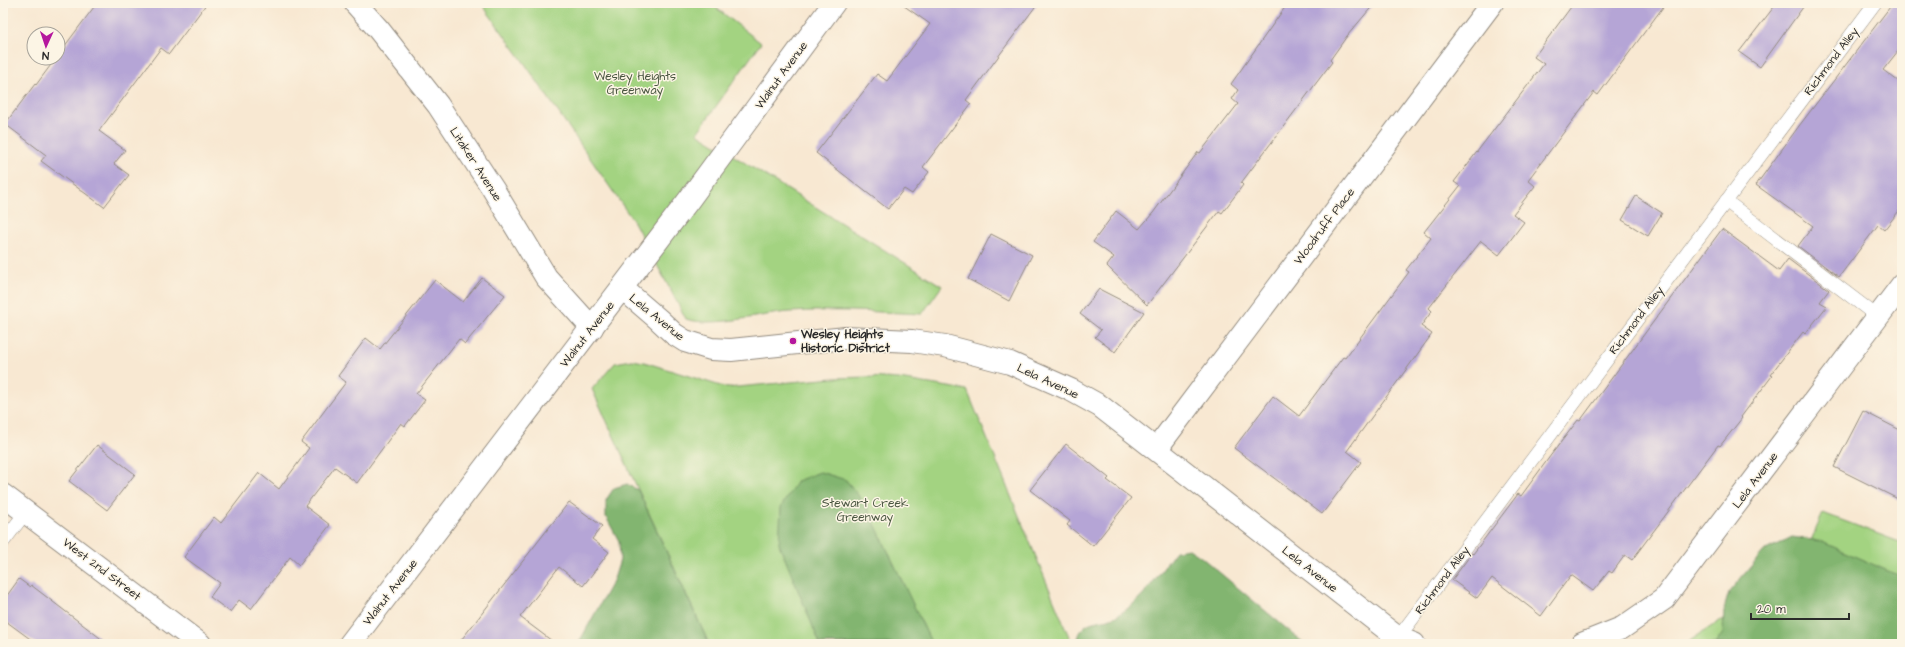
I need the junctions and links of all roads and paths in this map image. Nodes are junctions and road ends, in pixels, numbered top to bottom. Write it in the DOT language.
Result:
graph roads {
  1 [pos="355,3"];
  2 [pos="834,3"];
  3 [pos="1492,3"];
  4 [pos="1875,3"];
  5 [pos="1726,201"];
  6 [pos="1902,285"];
  7 [pos="622,288"];
  8 [pos="1878,317"];
  9 [pos="592,328"];
  10 [pos="1156,448"];
  11 [pos="3,495"];
  12 [pos="26,512"];
  13 [pos="3,542"];
  14 [pos="1406,641"];
  15 [pos="200,644"];
  16 [pos="350,644"];
  17 [pos="1582,644"];
  1 -- 9 [label="street, Litaker Avenue"];
  2 -- 7 [label="street, Walnut Avenue"];
  3 -- 10 [label="street, Woodruff Place"];
  4 -- 5 [label="lane, Richmond Alley"];
  5 -- 8 [label="lane"];
  5 -- 14 [label="lane, Richmond Alley"];
  6 -- 8 [label="street, Lela Avenue"];
  7 -- 9 [label="street, Walnut Avenue"];
  7 -- 10 [label="street, Lela Avenue"];
  8 -- 17 [label="street, Lela Avenue"];
  9 -- 16 [label="street, Walnut Avenue"];
  10 -- 14 [label="street, Lela Avenue"];
  11 -- 12 [label="street, West 2nd Street"];
  12 -- 13 [label="lane"];
  12 -- 15 [label="street, West 2nd Street"];
}
